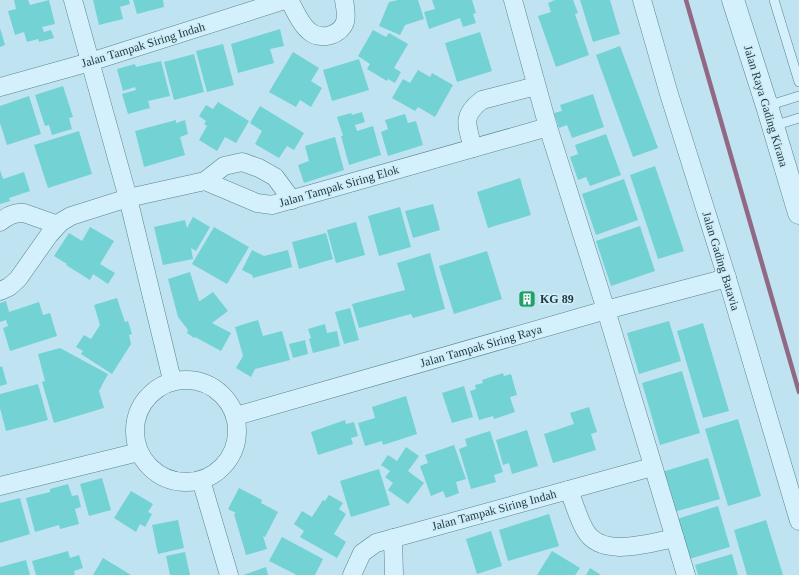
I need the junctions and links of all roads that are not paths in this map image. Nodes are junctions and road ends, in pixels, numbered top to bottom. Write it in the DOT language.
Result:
graph roads {
  1 [pos="72,0"];
  2 [pos="285,0"];
  3 [pos="289,0"];
  4 [pos="344,0"];
  5 [pos="513,0"];
  6 [pos="642,0"];
  7 [pos="733,0"];
  8 [pos="774,0"];
  9 [pos="90,62"];
  10 [pos="799,82"];
  11 [pos="0,86"];
  12 [pos="536,86"];
  13 [pos="799,96"];
  14 [pos="770,116"];
  15 [pos="799,118"];
  16 [pos="548,127"];
  17 [pos="473,148"];
  18 [pos="204,181"];
  19 [pos="128,198"];
  20 [pos="292,200"];
  21 [pos="799,213"];
  22 [pos="0,222"];
  23 [pos="58,225"];
  24 [pos="727,278"];
  25 [pos="0,291"];
  26 [pos="606,310"];
  27 [pos="172,380"];
  28 [pos="236,416"];
  29 [pos="139,452"];
  30 [pos="652,467"];
  31 [pos="201,480"];
  32 [pos="0,486"];
  33 [pos="569,490"];
  34 [pos="799,521"];
  35 [pos="393,538"];
  36 [pos="675,538"];
  37 [pos="229,575"];
  38 [pos="352,575"];
  39 [pos="394,575"];
  40 [pos="686,575"];
  1 -- 9 [label="street"];
  2 -- 9 [label="street, Jalan Tampak Siring Indah"];
  3 -- 4 [label="street"];
  5 -- 12 [label="street"];
  6 -- 24 [label="street, Jalan Gading Batavia"];
  7 -- 14 [label="street, Jalan Raya Gading Kirana"];
  8 -- 10 [label="lane"];
  9 -- 11 [label="street, Jalan Tampak Siring Indah"];
  9 -- 19 [label="street"];
  12 -- 16 [label="street"];
  12 -- 17 [label="street"];
  13 -- 14 [label="lane"];
  14 -- 15 [label="lane"];
  14 -- 21 [label="street, Jalan Raya Gading Kirana"];
  16 -- 17 [label="street, Jalan Tampak Siring Elok"];
  16 -- 26 [label="street"];
  17 -- 20 [label="street, Jalan Tampak Siring Elok"];
  18 -- 19 [label="street"];
  18 -- 20 [label="street, Jalan Tampak Siring Elok"];
  18 -- 20 [label="street"];
  19 -- 23 [label="street"];
  19 -- 27 [label="street"];
  22 -- 23 [label="street"];
  23 -- 25 [label="street"];
  24 -- 26 [label="street, Jalan Tampak Siring Raya"];
  24 -- 34 [label="street, Jalan Gading Batavia"];
  26 -- 28 [label="street, Jalan Tampak Siring Raya"];
  26 -- 30 [label="street"];
  27 -- 28 [label="street"];
  27 -- 29 [label="street"];
  28 -- 31 [label="street"];
  29 -- 31 [label="street"];
  29 -- 32 [label="street"];
  30 -- 33 [label="street, Jalan Tampak Siring Indah"];
  30 -- 36 [label="street"];
  31 -- 37 [label="street"];
  33 -- 35 [label="street, Jalan Tampak Siring Indah"];
  33 -- 36 [label="street"];
  35 -- 38 [label="street, Jalan Tampak Siring Indah"];
  35 -- 39 [label="street"];
  36 -- 40 [label="street"];
}
